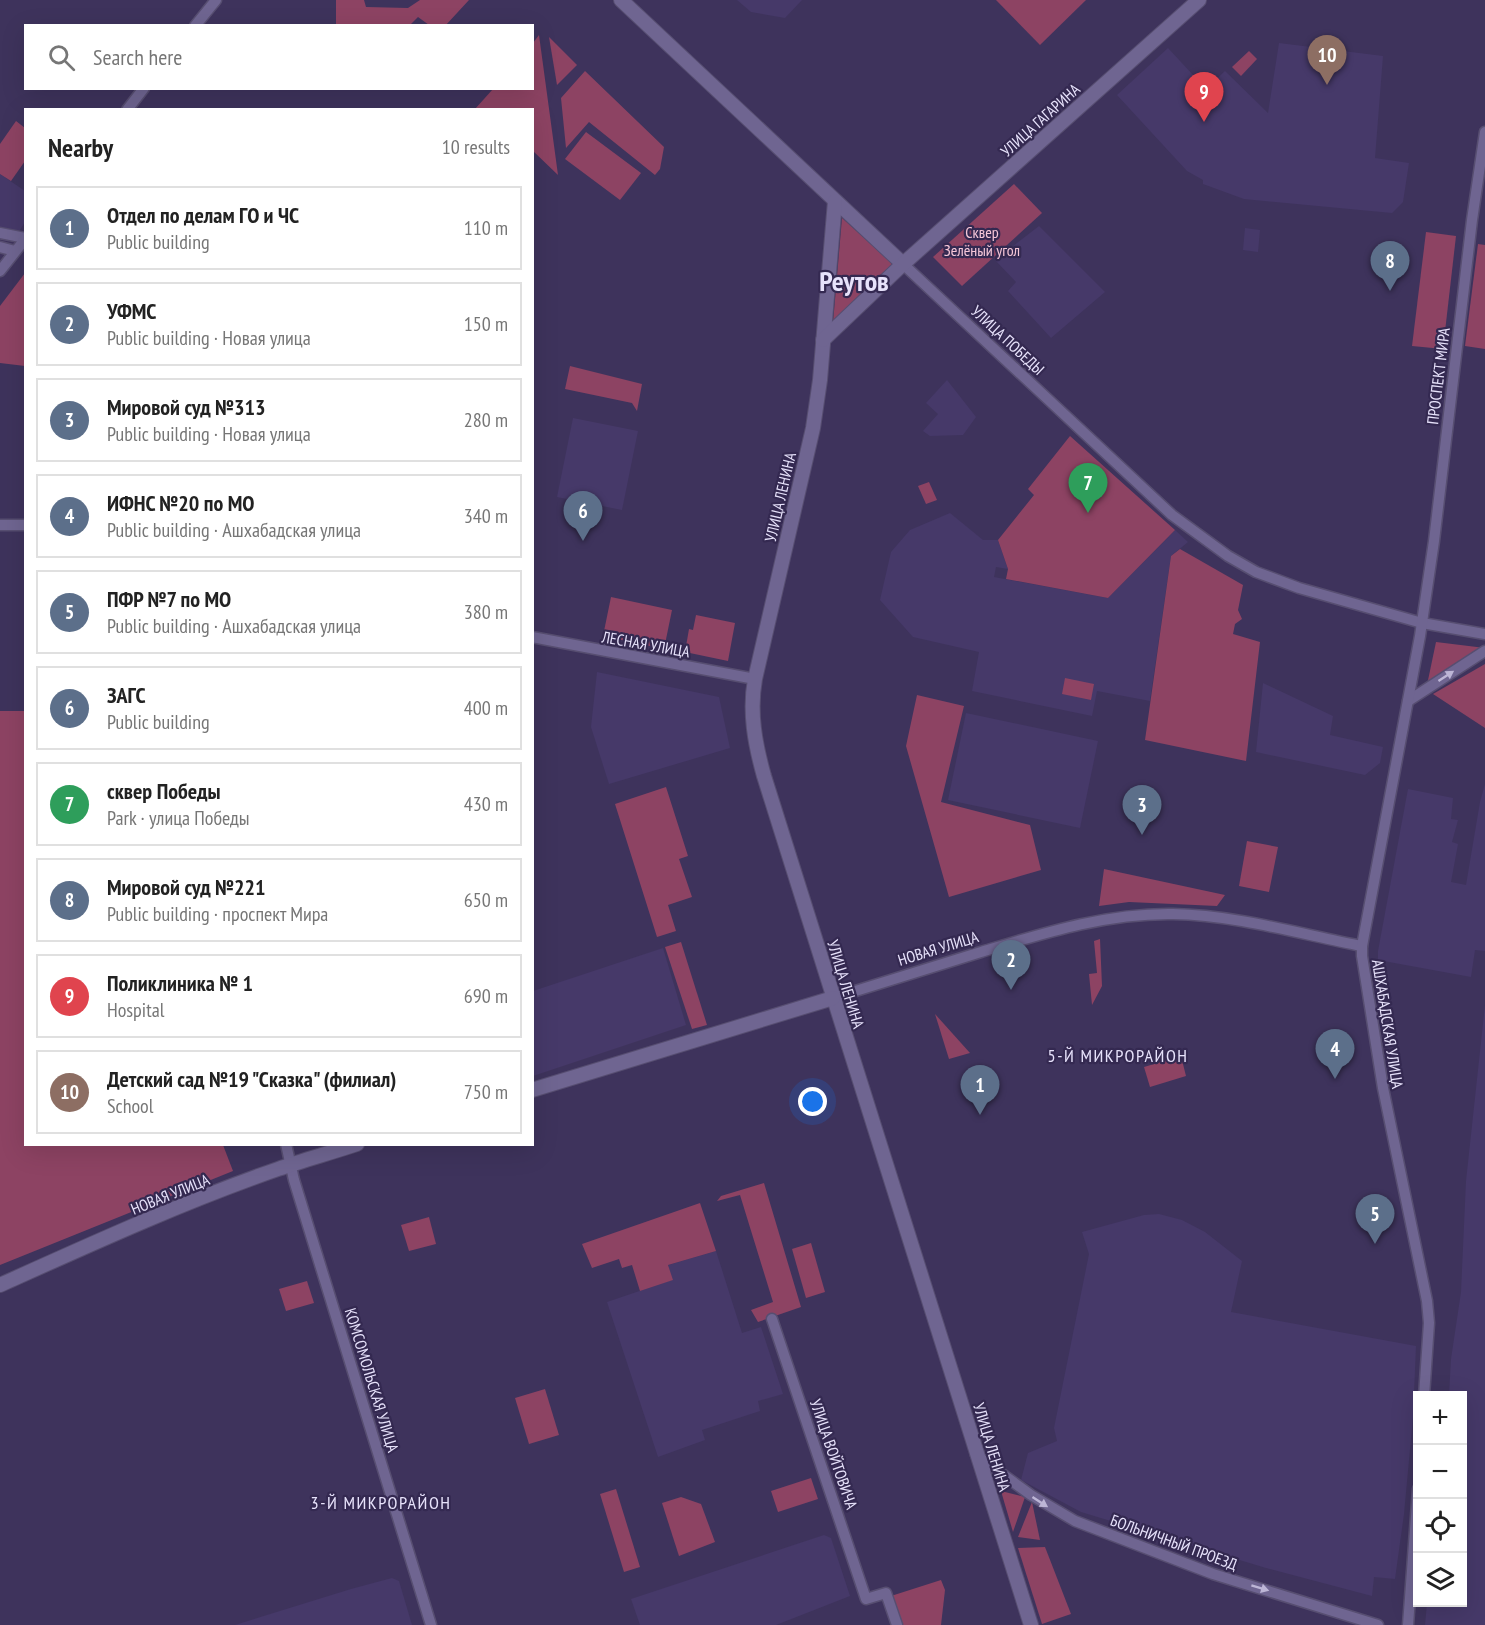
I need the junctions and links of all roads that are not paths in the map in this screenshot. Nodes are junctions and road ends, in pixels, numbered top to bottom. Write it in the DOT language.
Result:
graph roads {
  1 [pos="216,0"];
  2 [pos="621,0"];
  3 [pos="1199,0"];
  4 [pos="197,24"];
  5 [pos="142,90"];
  6 [pos="129,108"];
  7 [pos="1485,132"];
  8 [pos="835,201"];
  9 [pos="0,233"];
  10 [pos="24,238"];
  11 [pos="24,239"];
  12 [pos="0,247"];
  13 [pos="15,251"];
  14 [pos="903,264"];
  15 [pos="0,271"];
  16 [pos="823,340"];
  17 [pos="0,525"];
  18 [pos="24,525"];
  19 [pos="1422,623"];
  20 [pos="1485,634"];
  21 [pos="534,637"];
  22 [pos="1485,651"];
  23 [pos="755,679"];
  24 [pos="1408,702"];
  25 [pos="1362,946"];
  26 [pos="833,998"];
  27 [pos="534,1089"];
  28 [pos="285,1146"];
  29 [pos="351,1146"];
  30 [pos="290,1165"];
  31 [pos="0,1285"];
  32 [pos="772,1319"];
  33 [pos="1424,1391"];
  34 [pos="976,1455"];
  35 [pos="1417,1499"];
  36 [pos="431,1625"];
  37 [pos="897,1625"];
  38 [pos="1031,1625"];
  39 [pos="1378,1625"];
  40 [pos="1408,1625"];
  1 -- 4 [label="street"];
  2 -- 8 [label="street, УЛИЦА ПОБЕДЫ"];
  3 -- 14 [label="street, УЛИЦА ГАГАРИНА"];
  5 -- 6 [label="street"];
  7 -- 19 [label="street, ПРОСПЕКТ МИРА"];
  8 -- 14 [label="street, УЛИЦА ПОБЕДЫ"];
  8 -- 16 [label="street, УЛИЦА ЛЕНИНА"];
  9 -- 10 [label="street"];
  11 -- 13 [label="street"];
  12 -- 13 [label="street"];
  13 -- 15 [label="street"];
  14 -- 16 [label="street"];
  14 -- 19 [label="street, УЛИЦА ПОБЕДЫ"];
  16 -- 23 [label="street, УЛИЦА ЛЕНИНА"];
  17 -- 18 [label="street"];
  19 -- 20 [label="street, УЛИЦА ПОБЕДЫ"];
  19 -- 24 [label="street, АШХАБАДСКАЯ УЛИЦА"];
  21 -- 23 [label="street, ЛЕСНАЯ УЛИЦА"];
  24 -- 22 [label="street, one-way"];
  23 -- 26 [label="street, УЛИЦА ЛЕНИНА"];
  24 -- 25 [label="street, АШХАБАДСКАЯ УЛИЦА"];
  25 -- 26 [label="street, НОВАЯ УЛИЦА"];
  25 -- 33 [label="street, АШХАБАДСКАЯ УЛИЦА"];
  26 -- 27 [label="street, НОВАЯ УЛИЦА"];
  26 -- 34 [label="street, УЛИЦА ЛЕНИНА"];
  28 -- 30 [label="street, КОМСОМОЛЬСКАЯ УЛИЦА"];
  29 -- 30 [label="street, НОВАЯ УЛИЦА"];
  30 -- 31 [label="street, НОВАЯ УЛИЦА"];
  30 -- 36 [label="street, КОМСОМОЛЬСКАЯ УЛИЦА"];
  32 -- 37 [label="street, УЛИЦА ВОЙТОВИЧА"];
  34 -- 38 [label="street, УЛИЦА ЛЕНИНА"];
  34 -- 39 [label="street, БОЛЬНИЧНЫЙ ПРОЕЗД, one-way"];
  35 -- 40 [label="street"];
}
